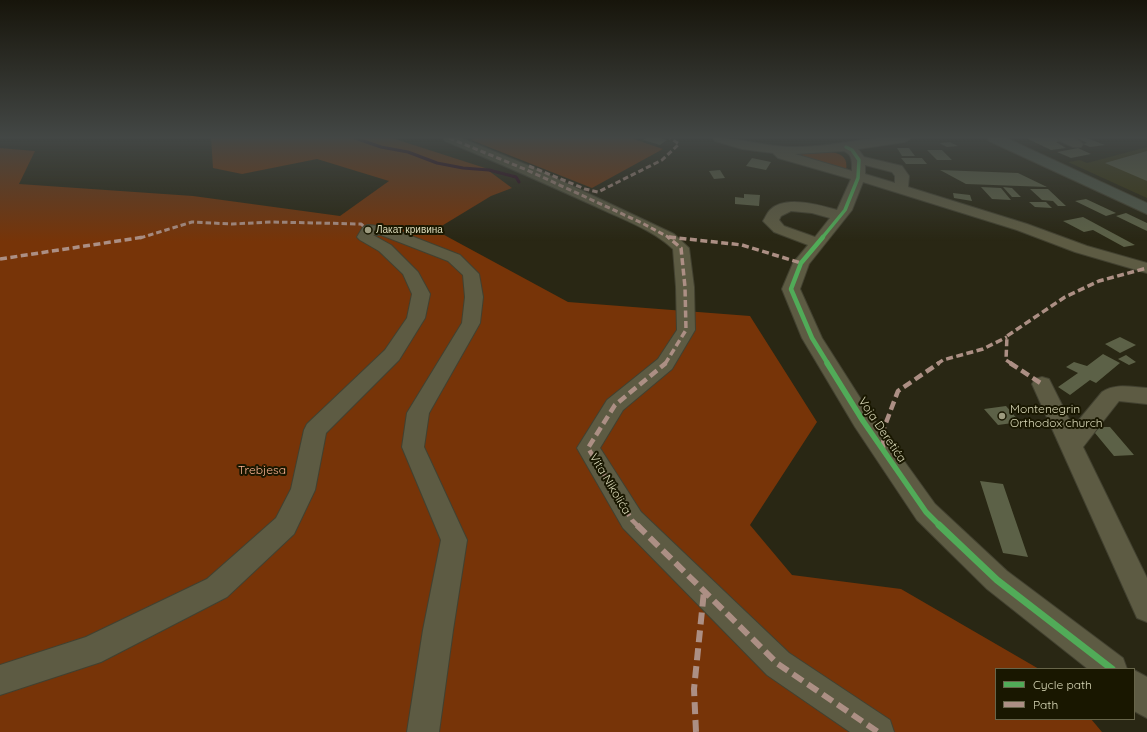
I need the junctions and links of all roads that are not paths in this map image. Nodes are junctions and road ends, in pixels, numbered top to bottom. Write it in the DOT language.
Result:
graph roads {
  1 [pos="532,172"];
  2 [pos="852,172"];
  3 [pos="873,172"];
  4 [pos="1068,172"];
  5 [pos="1075,172"];
  6 [pos="1147,204"];
  7 [pos="1147,209"];
  8 [pos="840,216"];
  9 [pos="818,243"];
  10 [pos="1147,268"];
  11 [pos="1042,384"];
  12 [pos="1147,396"];
  13 [pos="1071,446"];
  14 [pos="1147,608"];
  15 [pos="1111,668"];
  16 [pos="0,680"];
  17 [pos="1135,687"];
  18 [pos="1147,702"];
  19 [pos="423,732"];
  20 [pos="878,732"];
  1 -- 20 [label="street, Vita Nikolića"];
  2 -- 8 [label="street, Voja Deretića"];
  3 -- 10 [label="street"];
  4 -- 7 [label="main road"];
  5 -- 6 [label="main road"];
  8 -- 9 [label="street, Voja Deretića"];
  8 -- 9 [label="street"];
  9 -- 15 [label="street, Voja Deretića"];
  11 -- 13 [label="street"];
  12 -- 13 [label="street"];
  13 -- 14 [label="street"];
  16 -- 19 [label="street"];
  17 -- 18 [label="street"];
}
